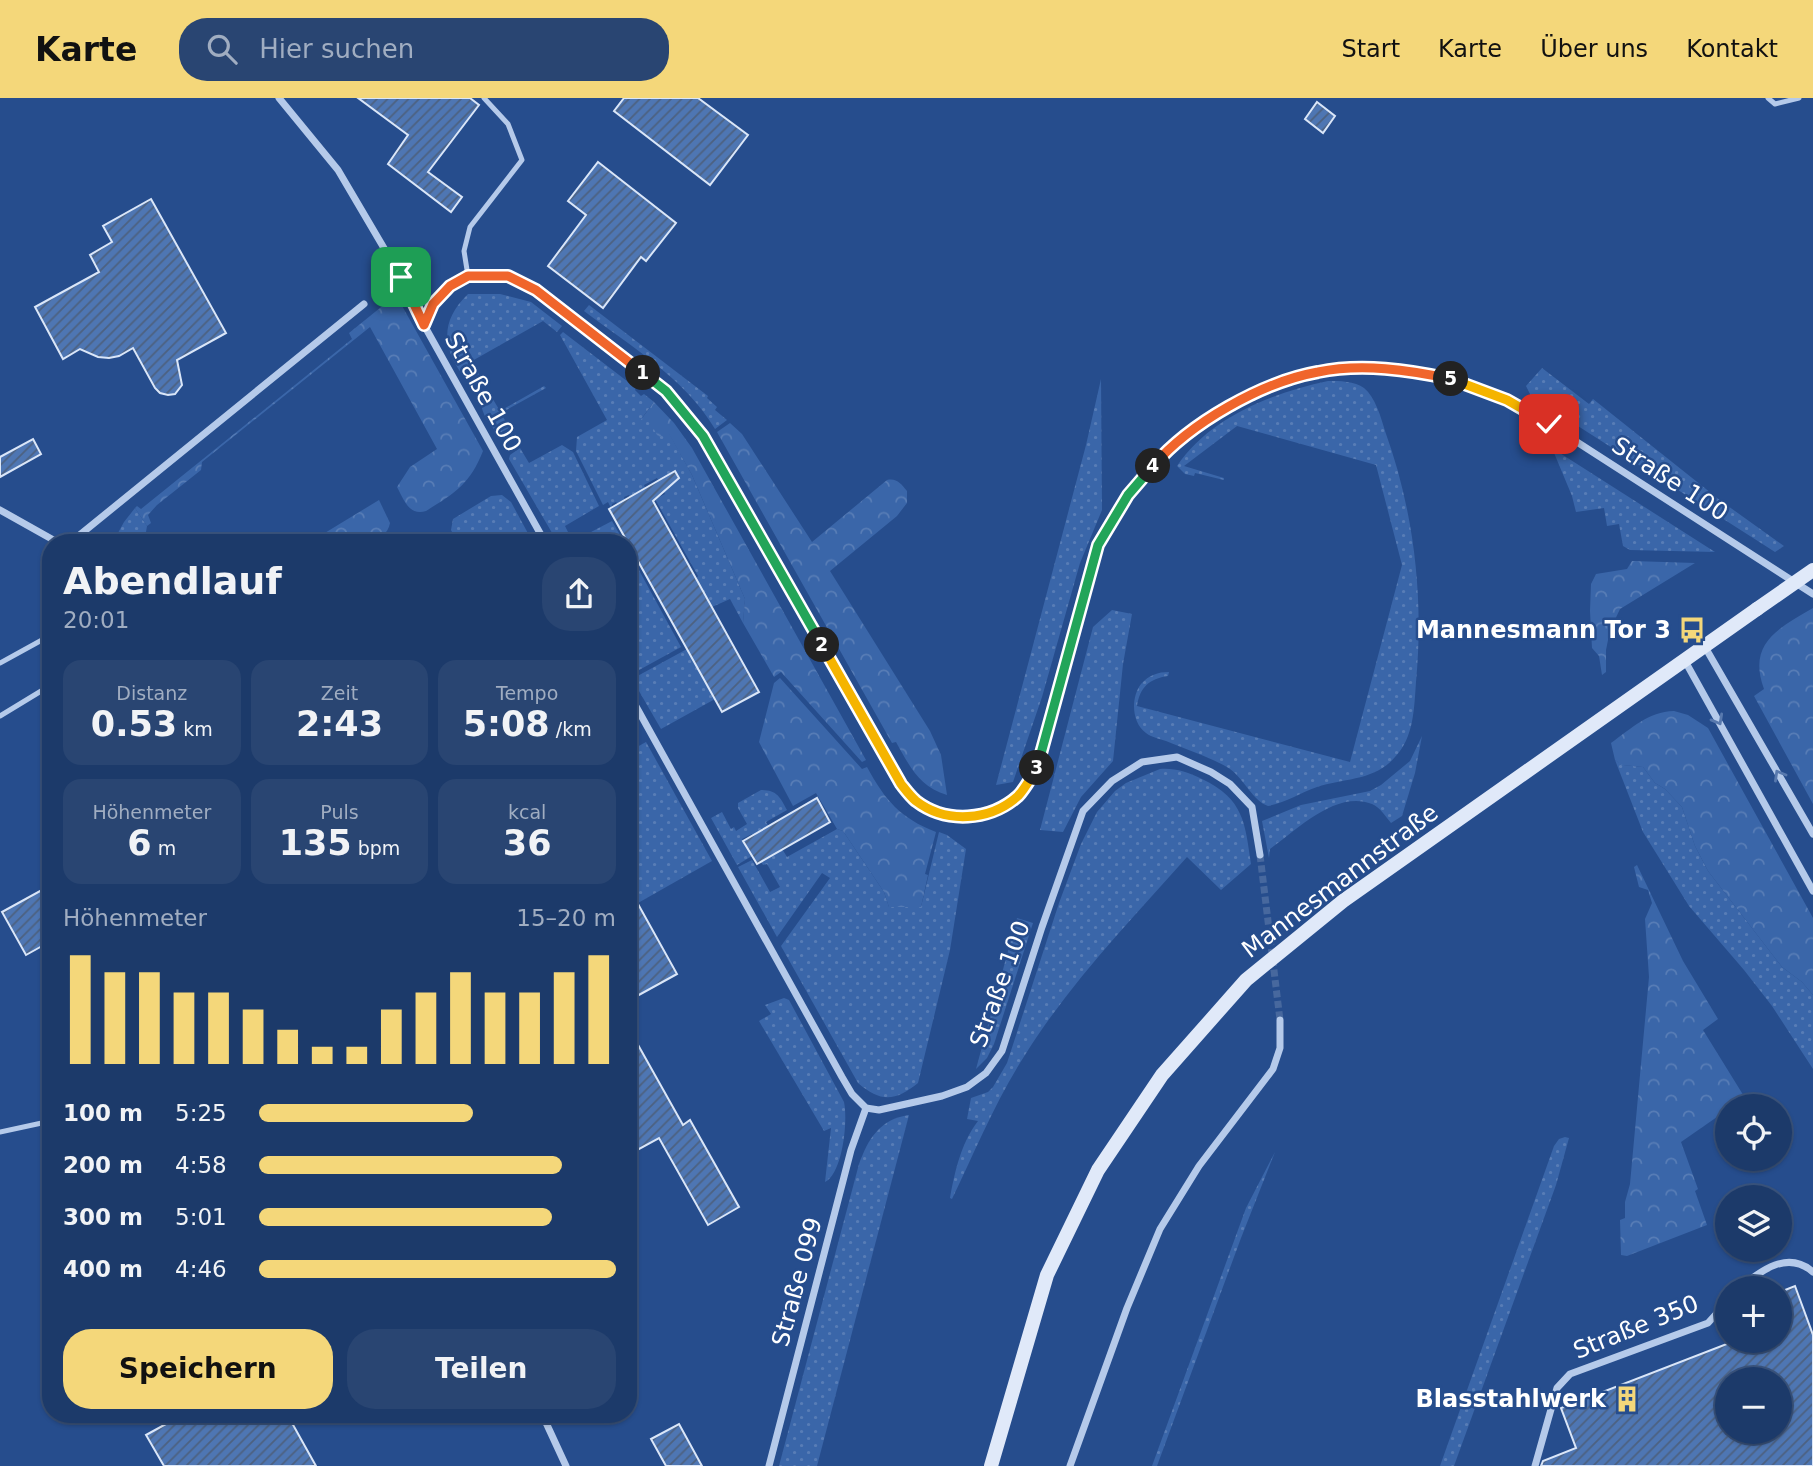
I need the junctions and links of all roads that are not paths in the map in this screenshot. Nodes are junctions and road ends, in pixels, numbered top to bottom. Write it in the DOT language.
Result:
graph roads {
  1 [pos="279,98"];
  2 [pos="484,98"];
  3 [pos="1768,98"];
  4 [pos="1799,98"];
  5 [pos="468,276"];
  6 [pos="364,304"];
  7 [pos="424,325"];
  8 [pos="0,510"];
  9 [pos="43,534"];
  10 [pos="81,534"];
  11 [pos="541,534"];
  12 [pos="1813,570"];
  13 [pos="1813,594"];
  14 [pos="42,640"];
  15 [pos="1705,648"];
  16 [pos="1685,661"];
  17 [pos="0,663"];
  18 [pos="42,690"];
  19 [pos="637,708"];
  20 [pos="0,716"];
  21 [pos="1813,834"];
  22 [pos="1260,856"];
  23 [pos="1813,891"];
  24 [pos="1280,1020"];
  25 [pos="866,1108"];
  26 [pos="42,1123"];
  27 [pos="0,1132"];
  28 [pos="1813,1272"];
  29 [pos="1756,1276"];
  30 [pos="1715,1316"];
  31 [pos="546,1423"];
  32 [pos="566,1466"];
  33 [pos="769,1466"];
  34 [pos="991,1466"];
  35 [pos="1070,1466"];
  36 [pos="1535,1466"];
  1 -- 7 [label="street"];
  2 -- 5 [label="lane"];
  3 -- 4 [label="lane"];
  5 -- 7 [label="street, Straße 100"];
  5 -- 13 [label="street, Straße 100"];
  6 -- 10 [label="street"];
  7 -- 11 [label="street, Straße 100"];
  8 -- 9 [label="street"];
  12 -- 15 [label="main road, Mannesmannstraße, bridge"];
  14 -- 17 [label="lane"];
  15 -- 16 [label="main road, Mannesmannstraße"];
  21 -- 15 [label="street, one-way"];
  16 -- 23 [label="street, one-way"];
  16 -- 34 [label="main road, Mannesmannstraße"];
  18 -- 20 [label="lane"];
  19 -- 25 [label="street"];
  22 -- 25 [label="street, Straße 100"];
  24 -- 35 [label="street"];
  25 -- 33 [label="street, Straße 099"];
  26 -- 27 [label="lane"];
  28 -- 29 [label="street"];
  30 -- 36 [label="street, Straße 350"];
  31 -- 32 [label="street"];
}
